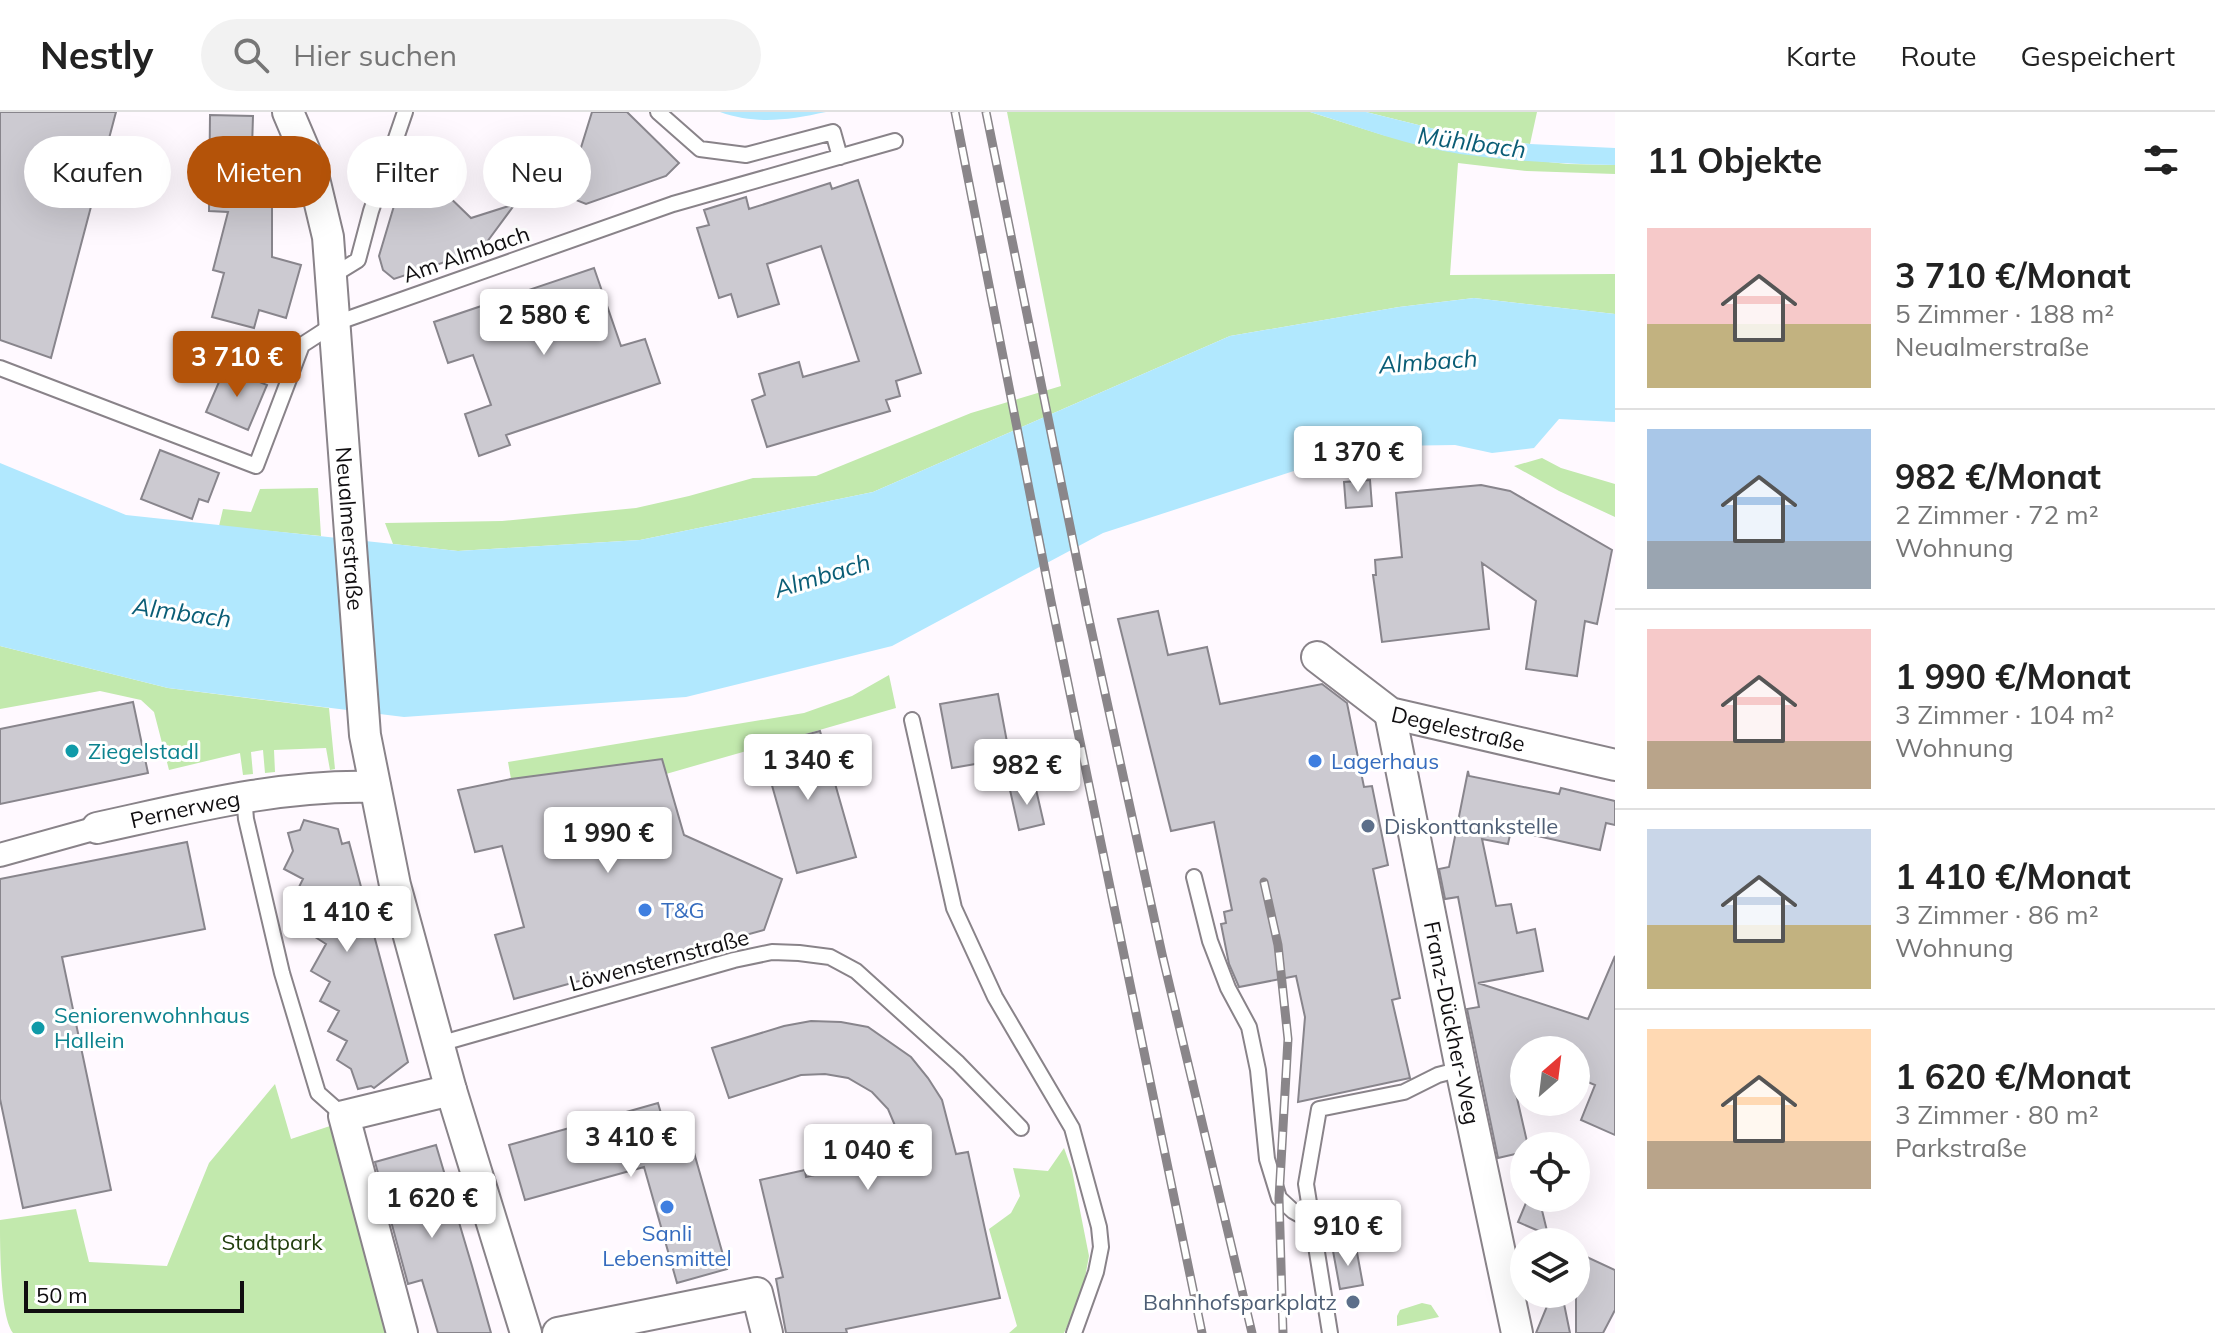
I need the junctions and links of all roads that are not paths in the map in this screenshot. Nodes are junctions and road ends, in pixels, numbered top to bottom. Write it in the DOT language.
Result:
graph roads {
  1 [pos="288,112"];
  2 [pos="405,112"];
  3 [pos="658,112"];
  4 [pos="895,141"];
  5 [pos="840,157"];
  6 [pos="332,276"];
  7 [pos="336,323"];
  8 [pos="0,368"];
  9 [pos="1317,657"];
  10 [pos="1390,713"];
  11 [pos="912,720"];
  12 [pos="370,760"];
  13 [pos="1615,765"];
  14 [pos="244,796"];
  15 [pos="97,828"];
  16 [pos="0,855"];
  17 [pos="1194,877"];
  18 [pos="439,1044"];
  19 [pos="1461,1069"];
  20 [pos="451,1090"];
  21 [pos="344,1116"];
  22 [pos="1021,1128"];
  23 [pos="1313,1222"];
  24 [pos="402,1333"];
  25 [pos="526,1333"];
  26 [pos="558,1333"];
  27 [pos="767,1333"];
  28 [pos="1074,1333"];
  29 [pos="1330,1333"];
  30 [pos="1517,1333"];
  1 -- 6 [label="street, Neualmerstraße"];
  2 -- 6 [label="lane"];
  3 -- 5 [label="lane"];
  4 -- 5 [label="lane, Am Almbach"];
  5 -- 7 [label="lane, Am Almbach"];
  6 -- 7 [label="street, Neualmerstraße"];
  7 -- 8 [label="lane, Am Almbach"];
  7 -- 12 [label="street, Neualmerstraße"];
  9 -- 10 [label="street, Degelestraße"];
  10 -- 13 [label="street, Degelestraße"];
  10 -- 19 [label="street, Franz-Dückher-Weg"];
  11 -- 28 [label="lane"];
  12 -- 14 [label="street, Pernerweg"];
  12 -- 18 [label="street, Neualmerstraße"];
  14 -- 15 [label="street, Pernerweg"];
  14 -- 21 [label="lane"];
  15 -- 16 [label="street, Pernerweg"];
  17 -- 23 [label="lane"];
  18 -- 20 [label="street, Neualmerstraße"];
  18 -- 22 [label="lane, Löwensternstraße"];
  19 -- 23 [label="lane"];
  19 -- 30 [label="street, Franz-Dückher-Weg"];
  20 -- 21 [label="street"];
  20 -- 25 [label="street, Neualmerstraße"];
  21 -- 24 [label="street"];
  23 -- 29 [label="lane"];
  26 -- 27 [label="street"];
}
